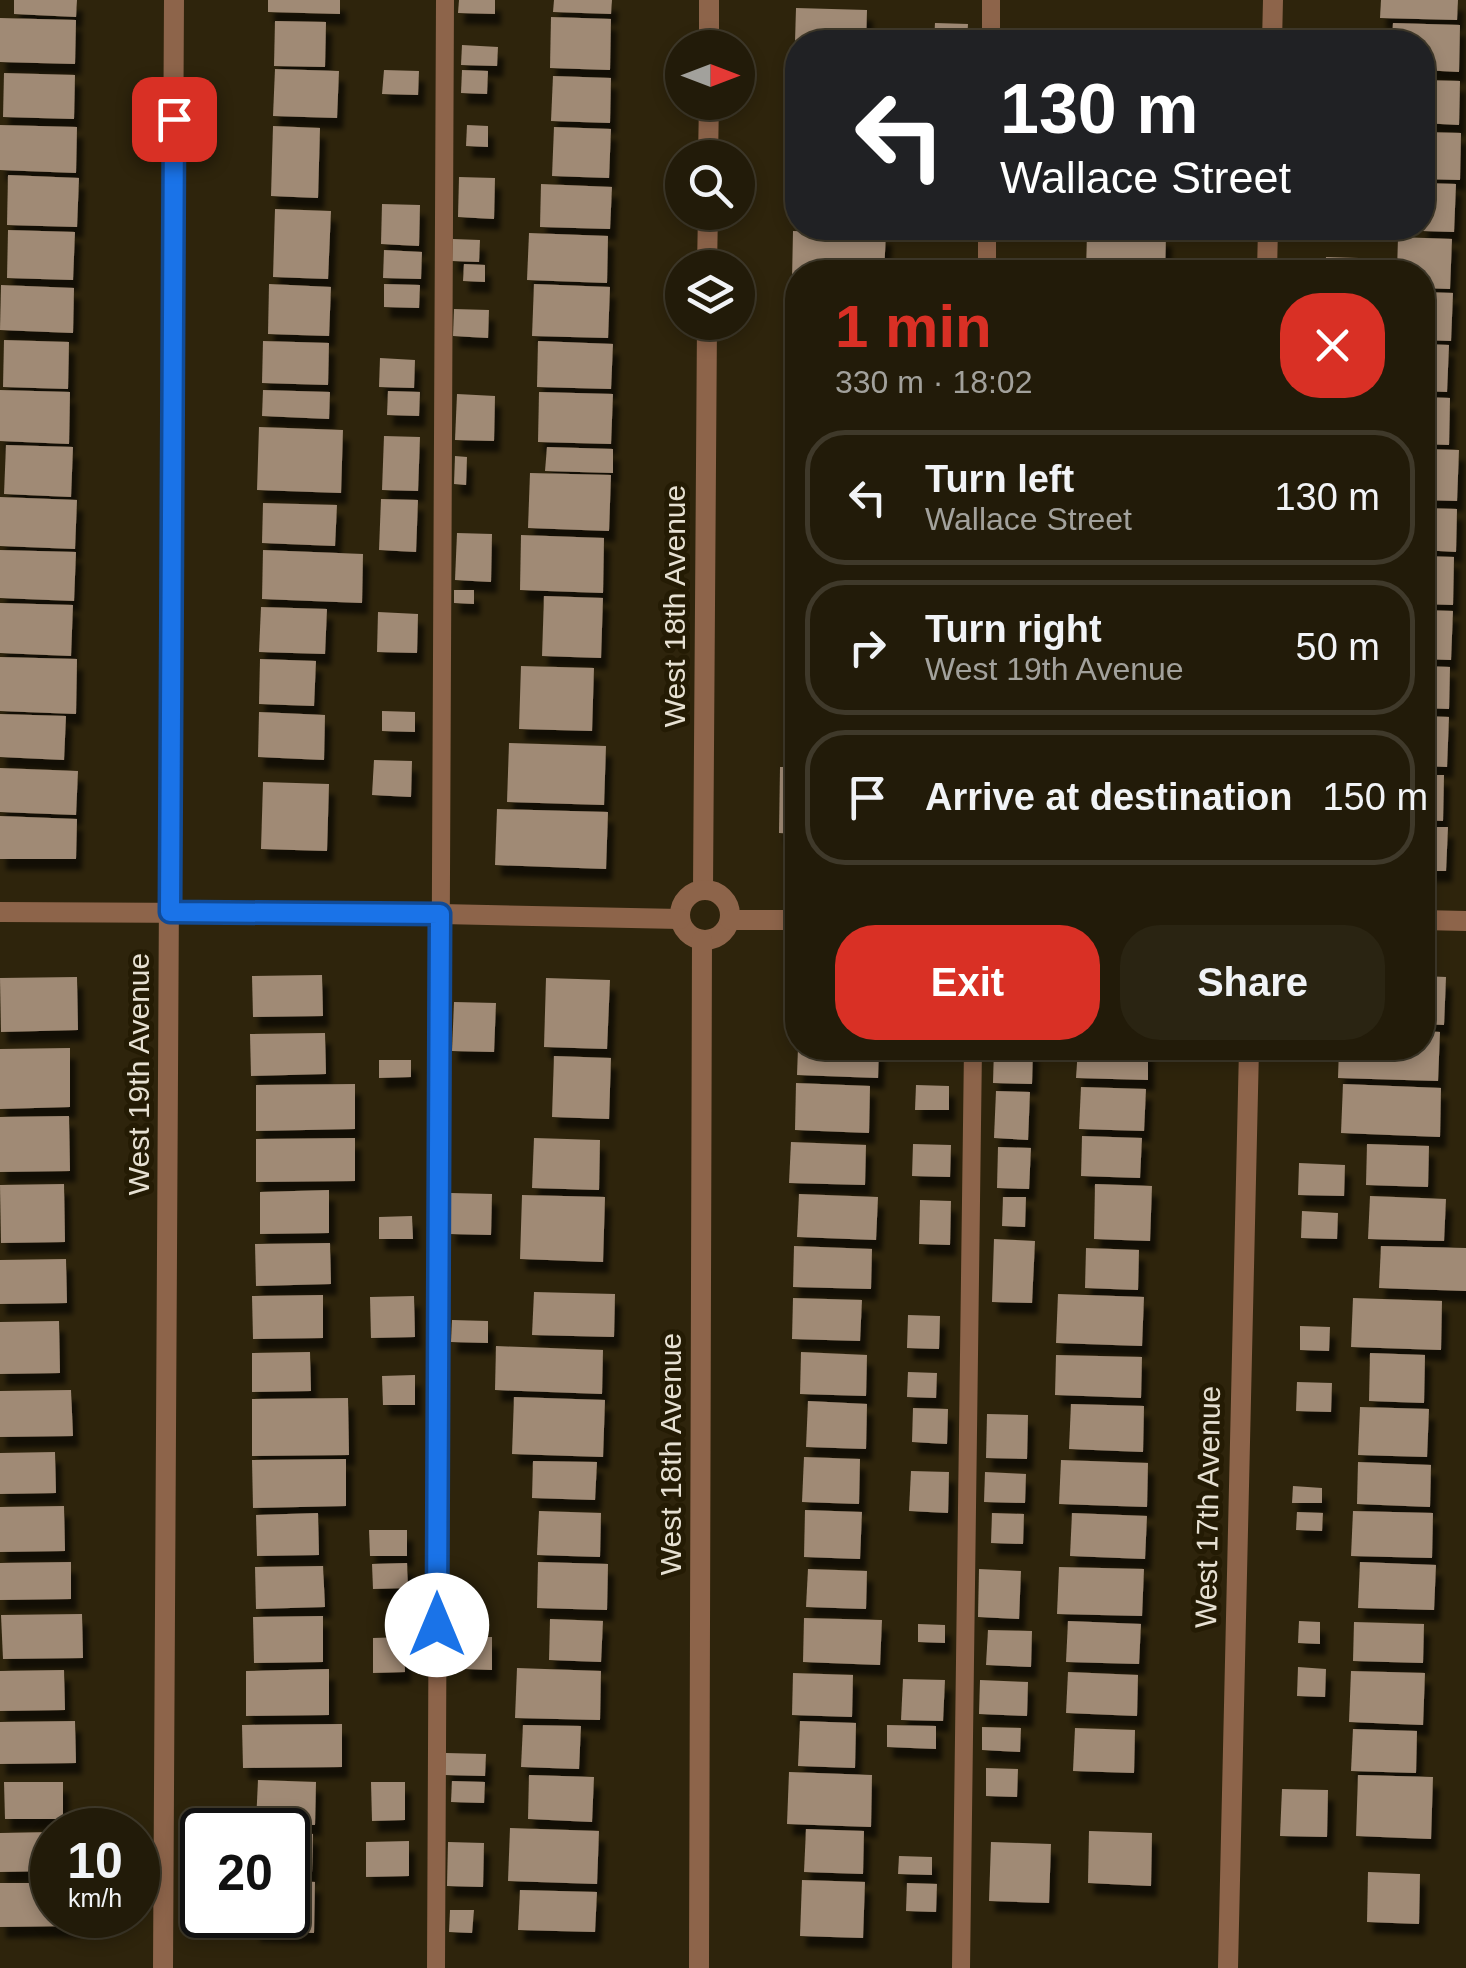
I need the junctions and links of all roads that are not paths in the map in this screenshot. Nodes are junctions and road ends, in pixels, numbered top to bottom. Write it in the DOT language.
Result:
graph roads {
  1 [pos="174,0"];
  2 [pos="445,0"];
  3 [pos="710,0"];
  4 [pos="992,0"];
  5 [pos="1273,0"];
  6 [pos="709,30"];
  7 [pos="991,30"];
  8 [pos="1272,30"];
  9 [pos="707,340"];
  10 [pos="702,890"];
  11 [pos="0,912"];
  12 [pos="170,912"];
  13 [pos="440,914"];
  14 [pos="680,919"];
  15 [pos="730,920"];
  16 [pos="785,920"];
  17 [pos="1435,920"];
  18 [pos="1466,921"];
  19 [pos="702,940"];
  20 [pos="974,1060"];
  21 [pos="1249,1060"];
  22 [pos="163,1968"];
  23 [pos="436,1968"];
  24 [pos="699,1968"];
  25 [pos="961,1968"];
  26 [pos="1228,1968"];
  1 -- 12 [label="street, West 19th Avenue"];
  2 -- 13 [label="lane"];
  3 -- 6 [label="street"];
  4 -- 7 [label="lane"];
  5 -- 8 [label="street"];
  9 -- 10 [label="street, West 18th Avenue"];
  10 -- 14 [label="street"];
  10 -- 15 [label="street"];
  11 -- 12 [label="street"];
  12 -- 13 [label="street"];
  12 -- 22 [label="street, West 19th Avenue"];
  13 -- 14 [label="street"];
  13 -- 23 [label="lane"];
  14 -- 19 [label="street"];
  15 -- 16 [label="street"];
  15 -- 19 [label="street"];
  17 -- 18 [label="street"];
  19 -- 24 [label="street, West 18th Avenue"];
  20 -- 25 [label="lane"];
  21 -- 26 [label="street, West 17th Avenue"];
}
